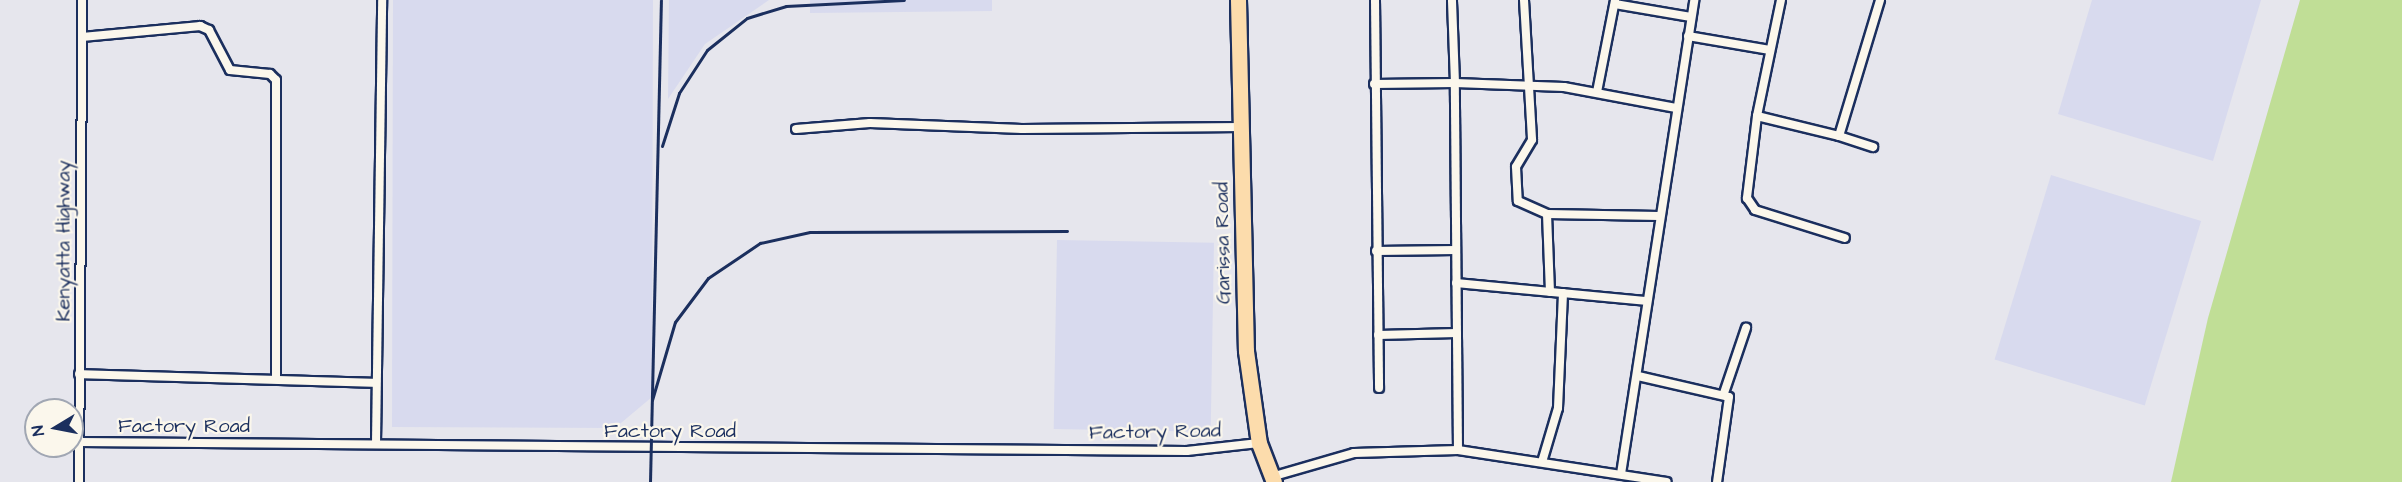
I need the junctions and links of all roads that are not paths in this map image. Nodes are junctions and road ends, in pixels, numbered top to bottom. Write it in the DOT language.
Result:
graph roads {
  1 [pos="82,0"];
  2 [pos="382,0"];
  3 [pos="1238,0"];
  4 [pos="1375,0"];
  5 [pos="1452,0"];
  6 [pos="1524,0"];
  7 [pos="1694,0"];
  8 [pos="1782,0"];
  9 [pos="1880,0"];
  10 [pos="1615,2"];
  11 [pos="1691,17"];
  12 [pos="1688,36"];
  13 [pos="82,37"];
  14 [pos="1770,50"];
  15 [pos="1455,83"];
  16 [pos="1374,84"];
  17 [pos="1527,84"];
  18 [pos="1596,92"];
  19 [pos="1676,108"];
  20 [pos="1757,116"];
  21 [pos="1242,128"];
  22 [pos="796,129"];
  23 [pos="1839,136"];
  24 [pos="1873,147"];
  25 [pos="1547,213"];
  26 [pos="1659,216"];
  27 [pos="1845,238"];
  28 [pos="1456,250"];
  29 [pos="1376,251"];
  30 [pos="1456,283"];
  31 [pos="1550,292"];
  32 [pos="1563,293"];
  33 [pos="1645,302"];
  34 [pos="1746,328"];
  35 [pos="1457,333"];
  36 [pos="1378,335"];
  37 [pos="79,375"];
  38 [pos="1638,376"];
  39 [pos="276,379"];
  40 [pos="376,383"];
  41 [pos="1379,388"];
  42 [pos="1724,393"];
  43 [pos="79,398"];
  44 [pos="84,442"];
  45 [pos="1259,443"];
  46 [pos="376,444"];
  47 [pos="1458,450"];
  48 [pos="80,458"];
  49 [pos="1542,462"];
  50 [pos="1621,474"];
  51 [pos="1273,479"];
  52 [pos="79,482"];
  53 [pos="1667,482"];
  54 [pos="1717,482"];
  1 -- 13 [label="street, Kenyatta Highway"];
  2 -- 40 [label="street"];
  3 -- 21 [label="highway, Garissa Road"];
  4 -- 16 [label="street"];
  5 -- 15 [label="street"];
  6 -- 17 [label="street"];
  7 -- 11 [label="street"];
  8 -- 14 [label="street"];
  9 -- 23 [label="street"];
  10 -- 11 [label="street"];
  10 -- 18 [label="street"];
  11 -- 12 [label="street"];
  12 -- 14 [label="street"];
  12 -- 19 [label="street"];
  13 -- 37 [label="street, Kenyatta Highway"];
  13 -- 39 [label="street"];
  14 -- 20 [label="street"];
  15 -- 16 [label="street"];
  15 -- 17 [label="street"];
  15 -- 28 [label="street"];
  16 -- 29 [label="street"];
  17 -- 18 [label="street"];
  17 -- 25 [label="street"];
  18 -- 19 [label="street"];
  19 -- 26 [label="street"];
  20 -- 23 [label="street"];
  20 -- 27 [label="street"];
  21 -- 22 [label="street"];
  21 -- 45 [label="highway, Garissa Road"];
  23 -- 24 [label="street"];
  25 -- 26 [label="street"];
  25 -- 31 [label="street"];
  26 -- 33 [label="street"];
  28 -- 29 [label="street"];
  28 -- 30 [label="street"];
  29 -- 36 [label="street"];
  30 -- 31 [label="street"];
  30 -- 35 [label="street"];
  31 -- 32 [label="street"];
  32 -- 33 [label="street"];
  32 -- 49 [label="street"];
  33 -- 38 [label="street"];
  34 -- 42 [label="street"];
  35 -- 36 [label="street"];
  35 -- 47 [label="street"];
  36 -- 41 [label="street"];
  37 -- 39 [label="street"];
  37 -- 43 [label="street, Kenyatta Highway"];
  38 -- 42 [label="street"];
  38 -- 50 [label="street"];
  39 -- 40 [label="street"];
  40 -- 46 [label="street"];
  42 -- 54 [label="street"];
  44 -- 46 [label="street, Factory Road"];
  45 -- 46 [label="street, Factory Road"];
  45 -- 51 [label="highway, Garissa Road"];
  47 -- 49 [label="street"];
  47 -- 51 [label="street"];
  48 -- 52 [label="street, Kenyatta Highway"];
  49 -- 50 [label="street"];
  50 -- 53 [label="street"];
}
